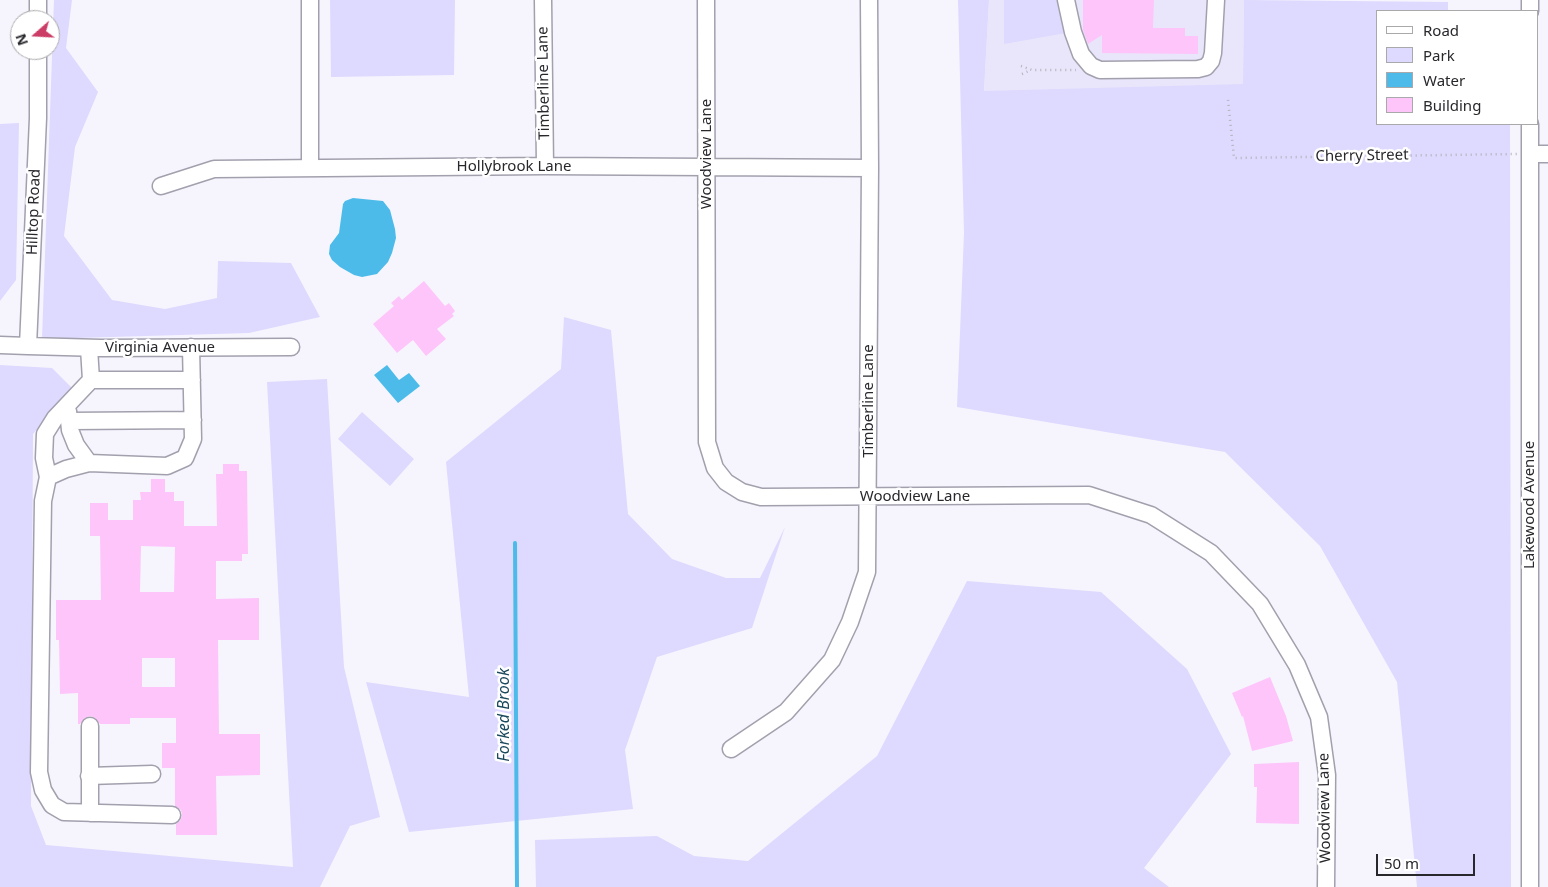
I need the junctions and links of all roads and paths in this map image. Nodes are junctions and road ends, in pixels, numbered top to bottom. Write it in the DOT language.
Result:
graph roads {
  1 [pos="310,0"];
  2 [pos="543,0"];
  3 [pos="706,0"];
  4 [pos="869,0"];
  5 [pos="1066,0"];
  6 [pos="1216,0"];
  7 [pos="38,60"];
  8 [pos="1022,66"];
  9 [pos="1032,70"];
  10 [pos="1100,70"];
  11 [pos="1022,74"];
  12 [pos="1228,100"];
  13 [pos="1530,125"];
  14 [pos="1530,154"];
  15 [pos="1548,154"];
  16 [pos="545,166"];
  17 [pos="310,168"];
  18 [pos="707,168"];
  19 [pos="870,168"];
  20 [pos="161,186"];
  21 [pos="0,345"];
  22 [pos="28,346"];
  23 [pos="291,347"];
  24 [pos="89,348"];
  25 [pos="191,348"];
  26 [pos="91,380"];
  27 [pos="192,380"];
  28 [pos="69,413"];
  29 [pos="193,420"];
  30 [pos="89,463"];
  31 [pos="48,477"];
  32 [pos="869,497"];
  33 [pos="90,726"];
  34 [pos="731,749"];
  35 [pos="152,774"];
  36 [pos="89,776"];
  37 [pos="90,813"];
  38 [pos="172,816"];
  39 [pos="1326,887"];
  40 [pos="1530,887"];
  1 -- 17 [label="street"];
  2 -- 16 [label="street, Timberline Lane"];
  3 -- 18 [label="street, Woodview Lane"];
  4 -- 19 [label="street, Timberline Lane"];
  5 -- 10 [label="street"];
  6 -- 10 [label="street"];
  7 -- 22 [label="street, Hilltop Road"];
  8 -- 9 [label="path"];
  9 -- 10 [label="path"];
  9 -- 11 [label="path"];
  12 -- 14 [label="path, Cherry Street"];
  13 -- 14 [label="street, Lakewood Avenue"];
  14 -- 15 [label="street"];
  14 -- 40 [label="street, Lakewood Avenue"];
  16 -- 17 [label="street, Hollybrook Lane"];
  16 -- 18 [label="street, Hollybrook Lane"];
  17 -- 20 [label="street, Hollybrook Lane"];
  18 -- 19 [label="street, Hollybrook Lane"];
  18 -- 32 [label="street, Woodview Lane"];
  19 -- 32 [label="street, Timberline Lane"];
  21 -- 22 [label="street"];
  22 -- 24 [label="street, Virginia Avenue"];
  23 -- 25 [label="street, Virginia Avenue"];
  24 -- 25 [label="street, Virginia Avenue"];
  24 -- 26 [label="street"];
  25 -- 27 [label="street"];
  26 -- 27 [label="street"];
  26 -- 28 [label="street"];
  27 -- 29 [label="street"];
  28 -- 29 [label="street"];
  28 -- 30 [label="street"];
  28 -- 31 [label="street"];
  29 -- 30 [label="street"];
  30 -- 31 [label="street"];
  31 -- 37 [label="street"];
  32 -- 34 [label="street, Timberline Lane"];
  32 -- 39 [label="street, Woodview Lane"];
  33 -- 36 [label="street"];
  35 -- 36 [label="street"];
  36 -- 37 [label="street"];
  37 -- 38 [label="street"];
}
